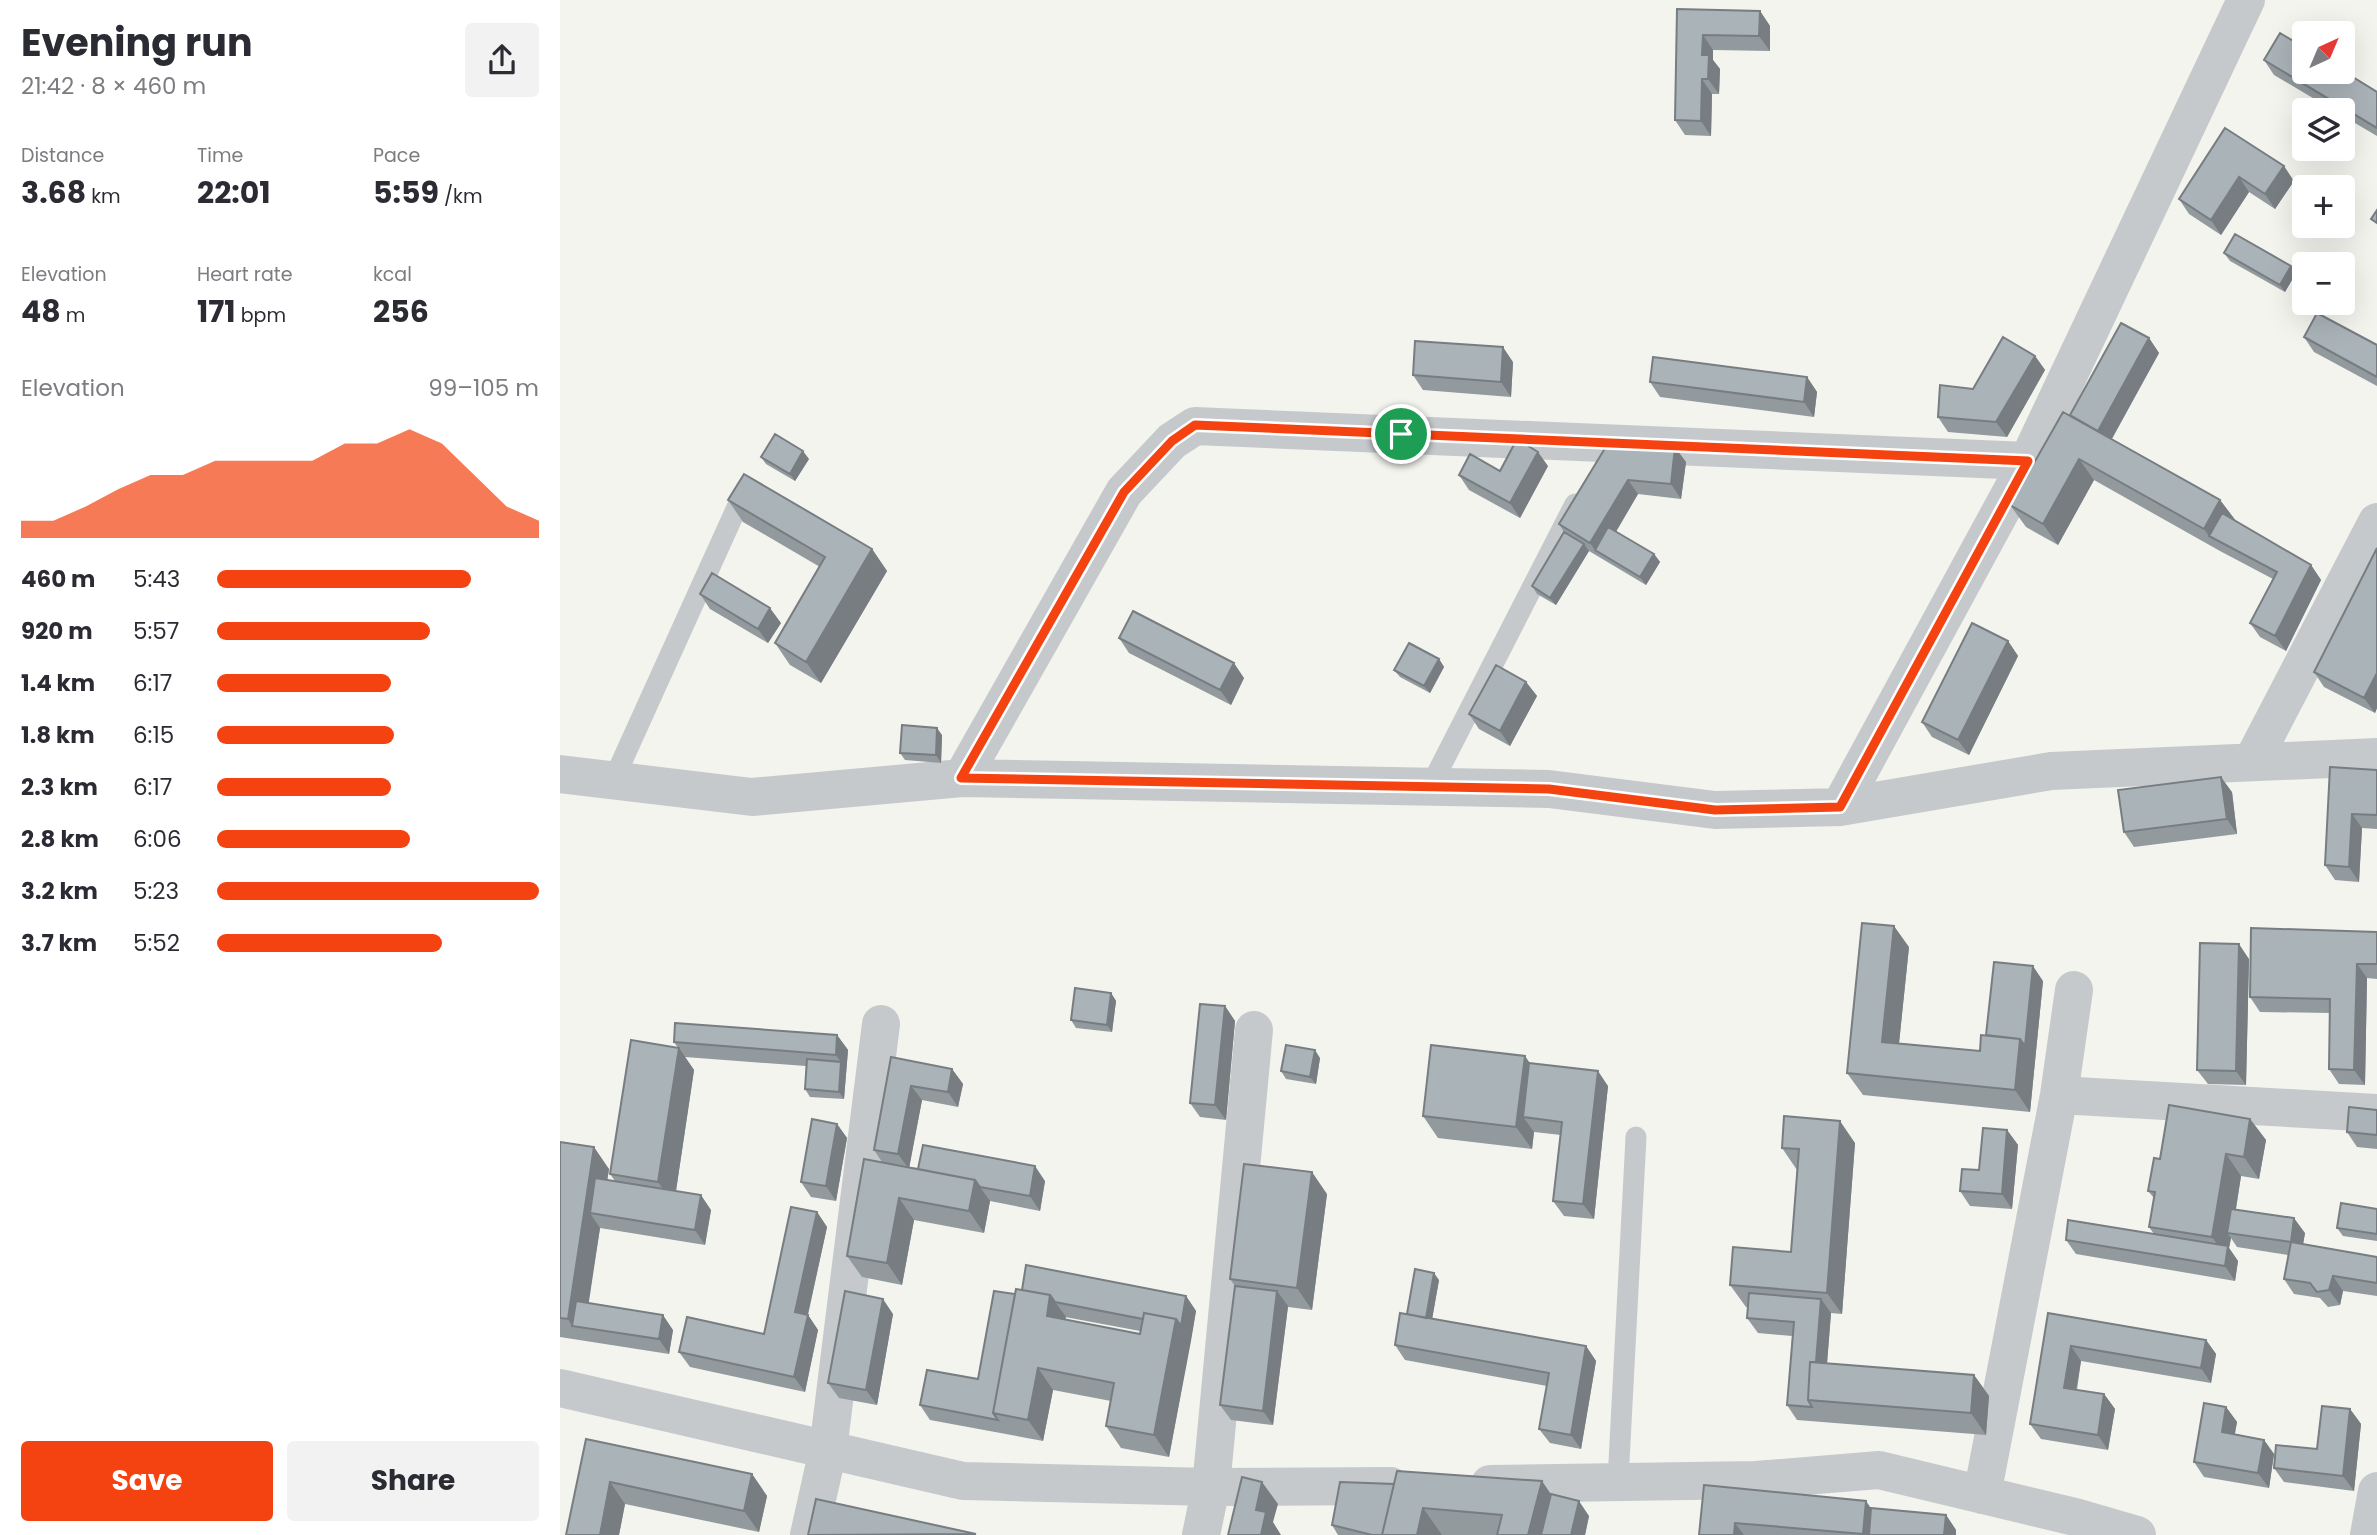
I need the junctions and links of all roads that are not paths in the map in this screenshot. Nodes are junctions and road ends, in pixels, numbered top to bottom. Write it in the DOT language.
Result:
graph roads {
  1 [pos="2246,0"];
  2 [pos="2028,461"];
  3 [pos="1596,464"];
  4 [pos="738,505"];
  5 [pos="2377,522"];
  6 [pos="2377,757"];
  7 [pos="2253,760"];
  8 [pos="560,774"];
  9 [pos="961,778"];
  10 [pos="613,781"];
  11 [pos="1430,787"];
  12 [pos="1840,807"];
  13 [pos="2074,990"];
  14 [pos="881,1024"];
  15 [pos="1254,1030"];
  16 [pos="2059,1095"];
  17 [pos="2377,1113"];
  18 [pos="1636,1137"];
  19 [pos="560,1388"];
  20 [pos="828,1450"];
  21 [pos="1618,1481"];
  22 [pos="1211,1487"];
  23 [pos="2377,1491"];
  24 [pos="1982,1495"];
  25 [pos="2074,1526"];
  26 [pos="809,1535"];
  27 [pos="1201,1535"];
  28 [pos="2137,1535"];
  29 [pos="2369,1535"];
  1 -- 2 [label="street"];
  2 -- 3 [label="street"];
  2 -- 12 [label="street"];
  3 -- 9 [label="street"];
  3 -- 11 [label="lane"];
  4 -- 10 [label="lane"];
  5 -- 7 [label="street"];
  6 -- 7 [label="street"];
  7 -- 12 [label="street"];
  8 -- 10 [label="street"];
  9 -- 10 [label="street"];
  9 -- 11 [label="street"];
  11 -- 12 [label="street"];
  13 -- 16 [label="street"];
  14 -- 20 [label="street"];
  15 -- 22 [label="street"];
  16 -- 17 [label="street"];
  16 -- 24 [label="street"];
  18 -- 21 [label="lane"];
  19 -- 20 [label="street"];
  20 -- 22 [label="street"];
  20 -- 26 [label="street"];
  21 -- 22 [label="street"];
  21 -- 24 [label="street"];
  22 -- 27 [label="street"];
  23 -- 29 [label="street"];
  24 -- 25 [label="street"];
  25 -- 28 [label="street"];
}
